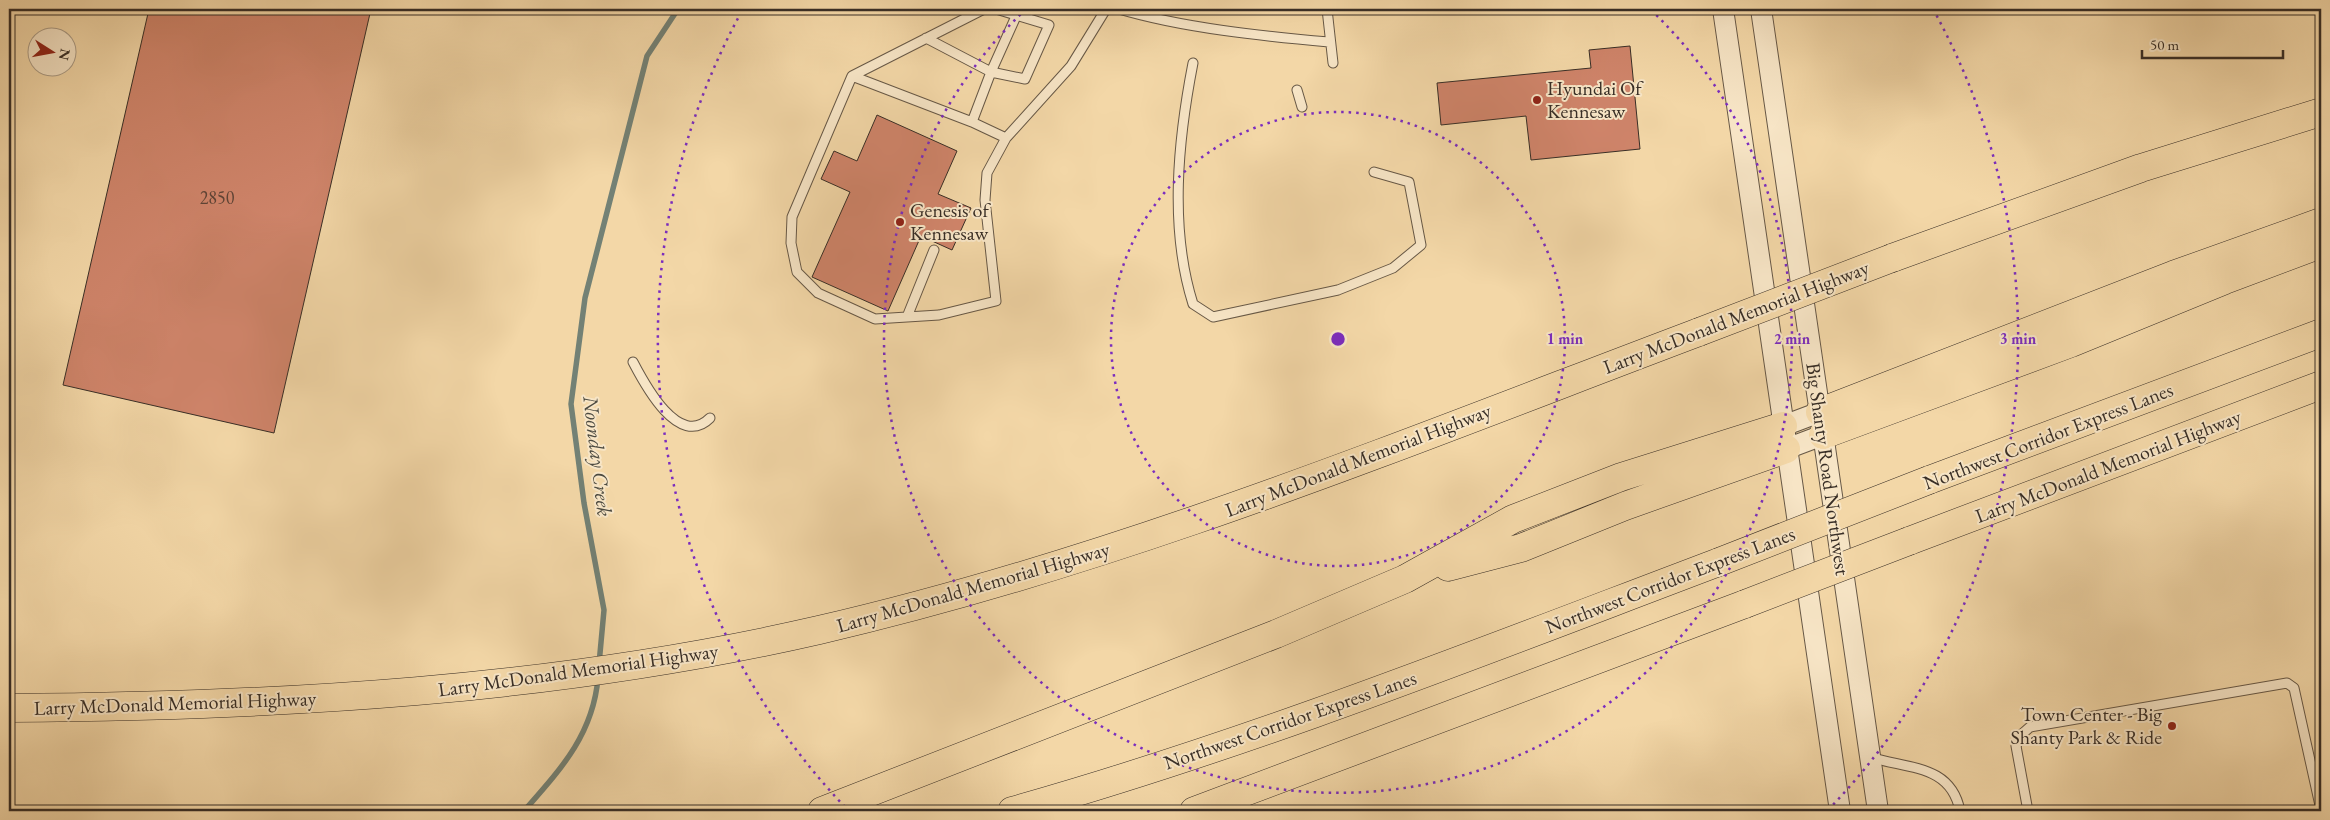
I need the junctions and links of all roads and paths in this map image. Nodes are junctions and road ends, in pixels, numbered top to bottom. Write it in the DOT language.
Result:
graph roads {
  1 [pos="984,9"];
  2 [pos="996,9"];
  3 [pos="1106,9"];
  4 [pos="1118,9"];
  5 [pos="1327,9"];
  6 [pos="1723,9"];
  7 [pos="1761,9"];
  8 [pos="1017,14"];
  9 [pos="926,38"];
  10 [pos="1329,42"];
  11 [pos="1193,63"];
  12 [pos="1333,63"];
  13 [pos="991,72"];
  14 [pos="852,76"];
  15 [pos="1297,90"];
  16 [pos="1302,107"];
  17 [pos="2321,112"];
  18 [pos="972,122"];
  19 [pos="1006,138"];
  20 [pos="1374,172"];
  21 [pos="2321,222"];
  22 [pos="2321,244"];
  23 [pos="934,250"];
  24 [pos="907,317"];
  25 [pos="2321,333"];
  26 [pos="632,362"];
  27 [pos="2321,385"];
  28 [pos="710,418"];
  29 [pos="1821,424"];
  30 [pos="1785,437"];
  31 [pos="9,708"];
  32 [pos="1870,757"];
  33 [pos="2321,810"];
  34 [pos="822,811"];
  35 [pos="1012,811"];
  36 [pos="1194,811"];
  37 [pos="1840,811"];
  38 [pos="1878,811"];
  39 [pos="1960,811"];
  40 [pos="2028,811"];
  1 -- 9 [label="lane"];
  2 -- 8 [label="lane"];
  3 -- 19 [label="lane"];
  4 -- 10 [label="lane"];
  5 -- 10 [label="lane"];
  6 -- 30 [label="street, Big Shanty Road Northwest"];
  7 -- 29 [label="street, Big Shanty Road Northwest"];
  8 -- 13 [label="lane"];
  8 -- 13 [label="lane"];
  9 -- 13 [label="lane"];
  9 -- 14 [label="lane"];
  10 -- 12 [label="lane"];
  11 -- 20 [label="lane"];
  13 -- 18 [label="lane"];
  14 -- 18 [label="lane"];
  14 -- 24 [label="lane"];
  15 -- 16 [label="lane"];
  17 -- 31 [label="highway, Larry McDonald Memorial Highway, bridge"];
  18 -- 19 [label="lane"];
  19 -- 24 [label="lane"];
  21 -- 29 [label="highway"];
  22 -- 29 [label="highway"];
  23 -- 24 [label="lane"];
  25 -- 35 [label="highway, Northwest Corridor Express Lanes, bridge"];
  26 -- 28 [label="lane"];
  27 -- 36 [label="highway, Larry McDonald Memorial Highway, bridge"];
  29 -- 30 [label="street"];
  29 -- 32 [label="street, Big Shanty Road Northwest"];
  30 -- 34 [label="highway"];
  30 -- 37 [label="street, Big Shanty Road Northwest"];
  32 -- 38 [label="street, Big Shanty Road Northwest"];
  32 -- 39 [label="lane"];
  33 -- 40 [label="lane"];
}
